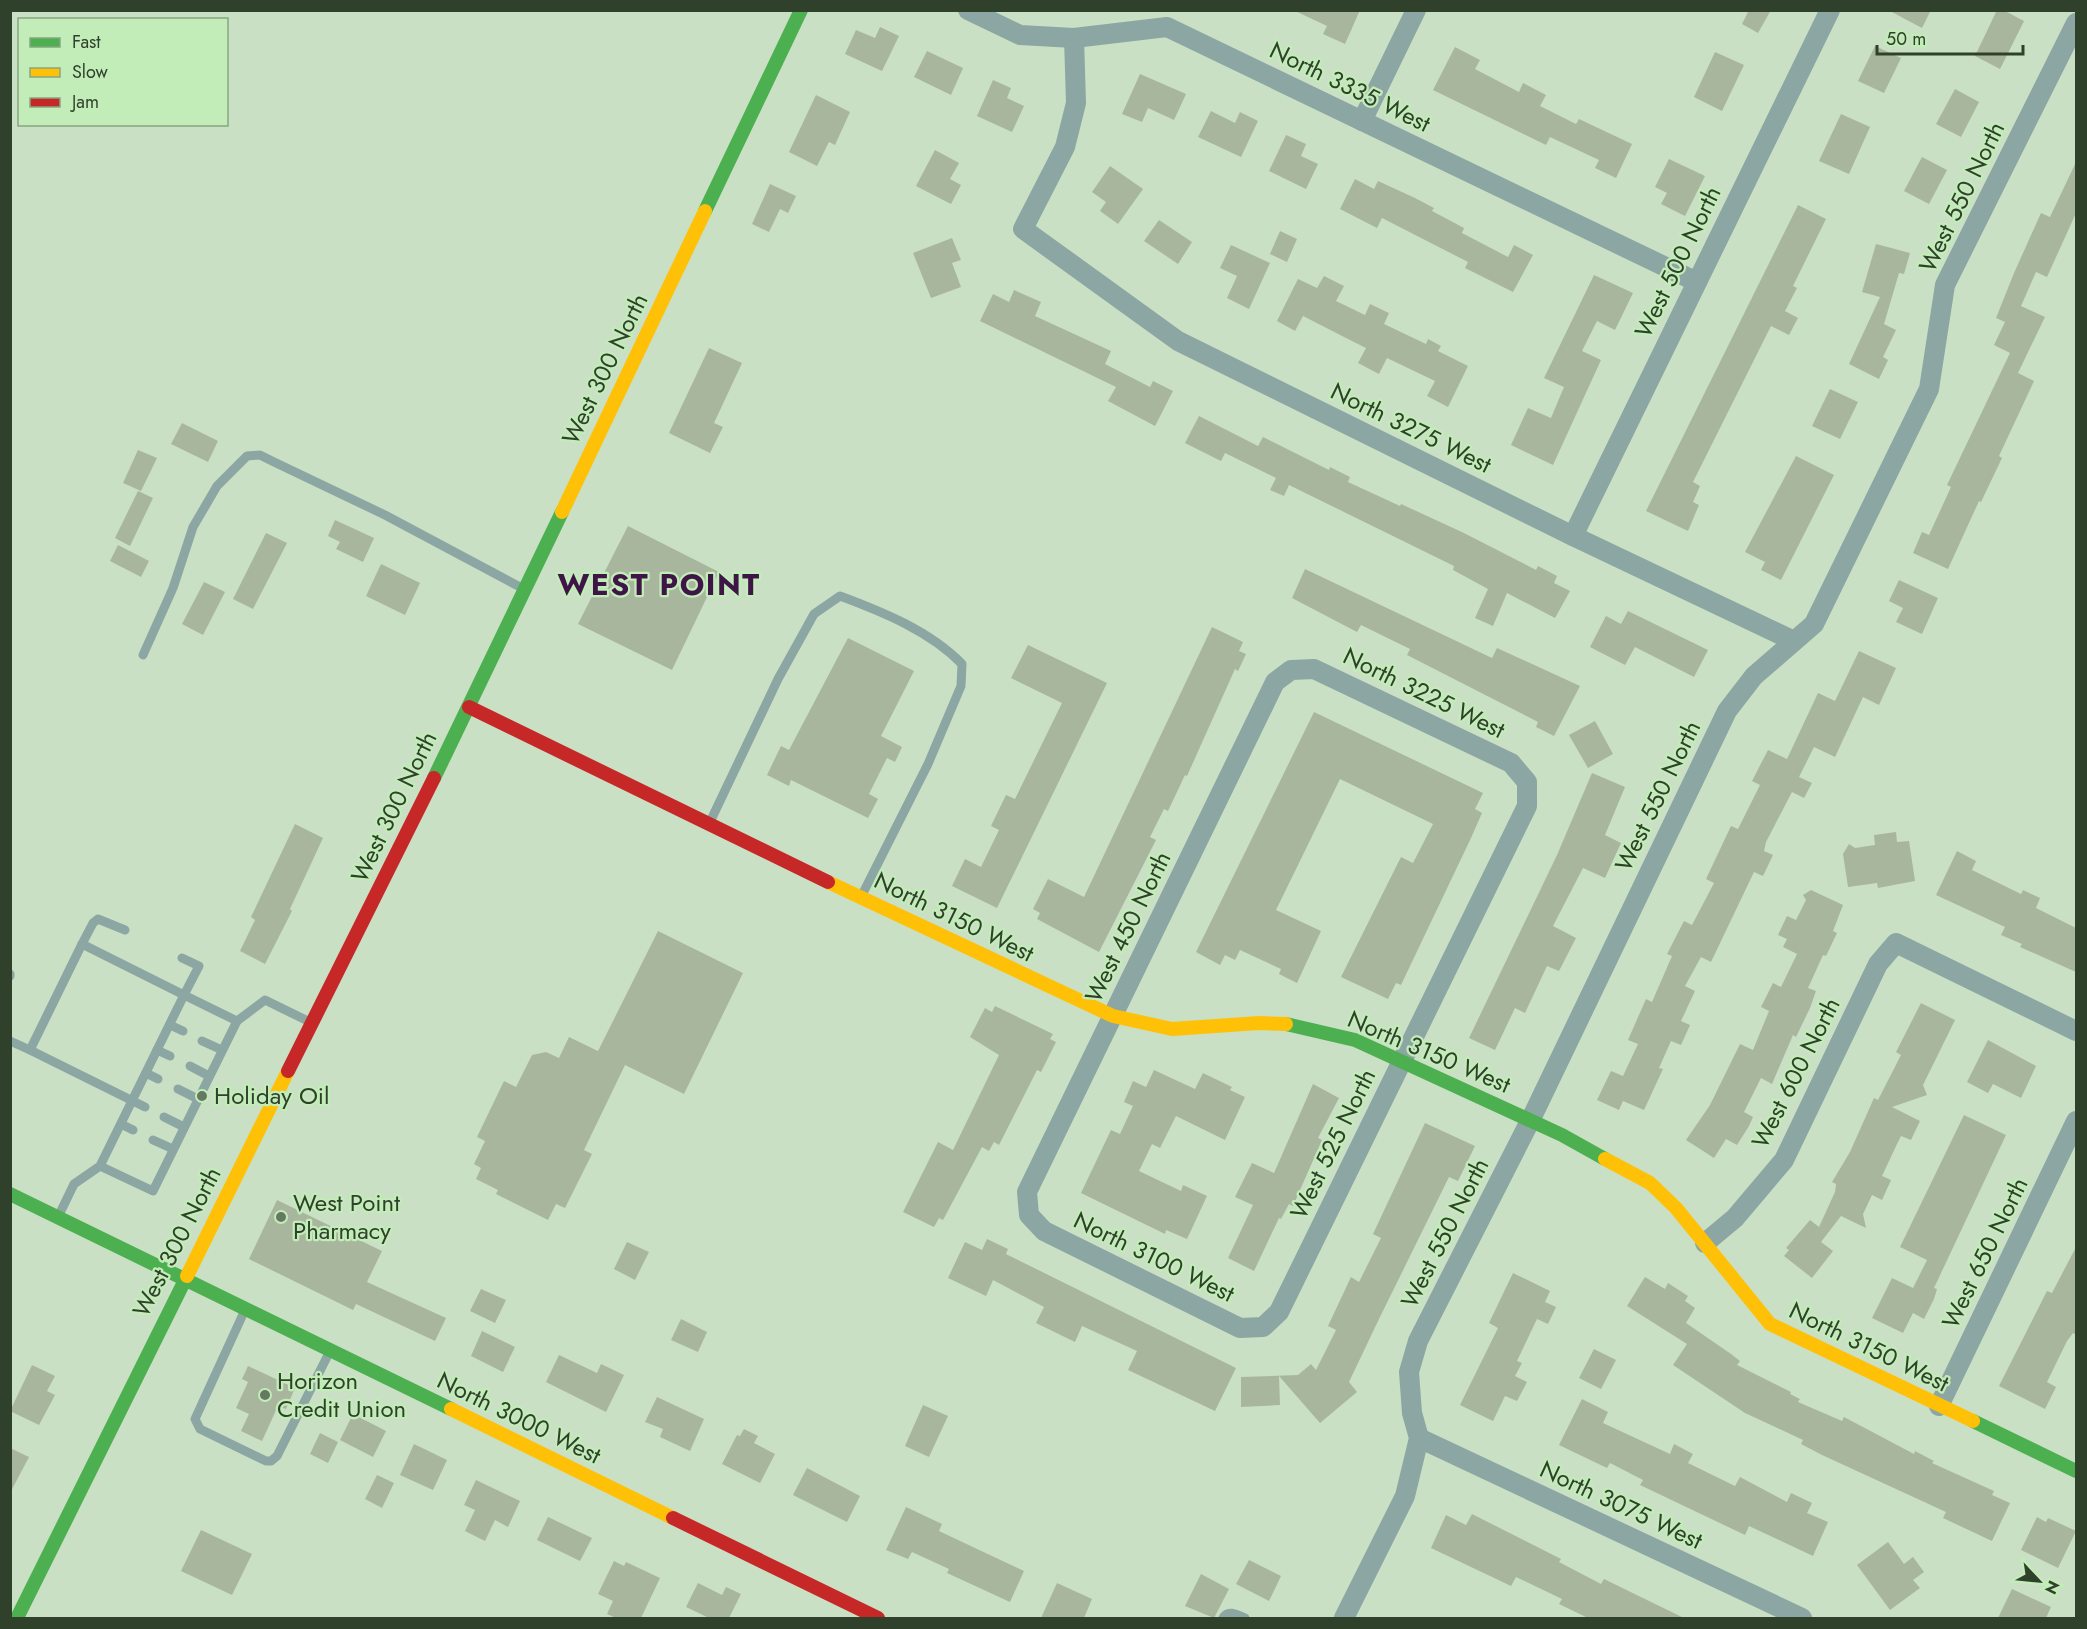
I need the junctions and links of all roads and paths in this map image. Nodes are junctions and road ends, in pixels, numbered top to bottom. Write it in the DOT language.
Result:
graph roads {
  1 [pos="801,10"];
  2 [pos="968,10"];
  3 [pos="1416,10"];
  4 [pos="1830,10"];
  5 [pos="2076,23"];
  6 [pos="1074,38"];
  7 [pos="1362,121"];
  8 [pos="1697,282"];
  9 [pos="1573,536"];
  10 [pos="524,589"];
  11 [pos="1794,641"];
  12 [pos="143,655"];
  13 [pos="1291,670"];
  14 [pos="469,707"];
  15 [pos="1527,782"];
  16 [pos="709,824"];
  17 [pos="861,897"];
  18 [pos="125,930"];
  19 [pos="82,944"];
  20 [pos="182,958"];
  21 [pos="184,995"];
  22 [pos="1113,1016"];
  23 [pos="237,1021"];
  24 [pos="312,1023"];
  25 [pos="170,1025"];
  26 [pos="183,1031"];
  27 [pos="2076,1031"];
  28 [pos="10,1041"];
  29 [pos="202,1041"];
  30 [pos="30,1050"];
  31 [pos="157,1050"];
  32 [pos="222,1050"];
  33 [pos="170,1056"];
  34 [pos="1401,1062"];
  35 [pos="190,1066"];
  36 [pos="146,1073"];
  37 [pos="209,1076"];
  38 [pos="158,1079"];
  39 [pos="178,1089"];
  40 [pos="198,1099"];
  41 [pos="132,1101"];
  42 [pos="145,1107"];
  43 [pos="164,1116"];
  44 [pos="1530,1121"];
  45 [pos="2076,1121"];
  46 [pos="121,1124"];
  47 [pos="184,1127"];
  48 [pos="133,1130"];
  49 [pos="153,1140"];
  50 [pos="173,1149"];
  51 [pos="100,1166"];
  52 [pos="10,1194"];
  53 [pos="1029,1215"];
  54 [pos="58,1217"];
  55 [pos="1705,1243"];
  56 [pos="184,1279"];
  57 [pos="245,1310"];
  58 [pos="1263,1327"];
  59 [pos="329,1351"];
  60 [pos="1939,1406"];
  61 [pos="1419,1438"];
  62 [pos="2076,1471"];
  63 [pos="850,1612"];
  64 [pos="17,1618"];
  65 [pos="878,1618"];
  66 [pos="1223,1618"];
  67 [pos="1245,1618"];
  68 [pos="1344,1618"];
  69 [pos="1802,1618"];
  1 -- 10 [label="main road, West 300 North"];
  2 -- 6 [label="street, North 3335 West"];
  3 -- 7 [label="street"];
  4 -- 8 [label="street, West 500 North"];
  5 -- 11 [label="street, West 550 North"];
  6 -- 7 [label="street, North 3335 West"];
  6 -- 9 [label="street, North 3275 West"];
  7 -- 8 [label="street, North 3335 West"];
  8 -- 9 [label="street, West 500 North"];
  9 -- 11 [label="street, North 3275 West"];
  10 -- 12 [label="lane"];
  10 -- 14 [label="main road, West 300 North"];
  11 -- 44 [label="street, West 550 North"];
  13 -- 15 [label="street, North 3225 West"];
  13 -- 22 [label="street, West 450 North"];
  14 -- 16 [label="main road, North 3150 West"];
  14 -- 24 [label="main road, West 300 North"];
  15 -- 34 [label="street, West 525 North"];
  16 -- 17 [label="main road, North 3150 West"];
  16 -- 17 [label="lane"];
  17 -- 22 [label="main road, North 3150 West"];
  18 -- 19 [label="lane"];
  19 -- 21 [label="lane"];
  19 -- 30 [label="lane"];
  20 -- 21 [label="lane"];
  21 -- 23 [label="lane"];
  21 -- 25 [label="lane"];
  22 -- 34 [label="main road, North 3150 West"];
  22 -- 53 [label="street, West 450 North"];
  23 -- 24 [label="lane"];
  23 -- 32 [label="lane"];
  24 -- 56 [label="main road, West 300 North"];
  25 -- 26 [label="lane"];
  25 -- 31 [label="lane"];
  27 -- 55 [label="street, West 600 North"];
  28 -- 30 [label="lane"];
  29 -- 32 [label="lane"];
  30 -- 41 [label="lane"];
  31 -- 33 [label="lane"];
  31 -- 36 [label="lane"];
  32 -- 37 [label="lane"];
  34 -- 44 [label="main road, North 3150 West"];
  34 -- 58 [label="street, West 525 North"];
  35 -- 37 [label="lane"];
  36 -- 38 [label="lane"];
  36 -- 41 [label="lane"];
  37 -- 40 [label="lane"];
  39 -- 40 [label="lane"];
  40 -- 47 [label="lane"];
  41 -- 42 [label="lane"];
  41 -- 46 [label="lane"];
  43 -- 47 [label="lane"];
  44 -- 55 [label="main road, North 3150 West"];
  44 -- 61 [label="street, West 550 North"];
  45 -- 60 [label="street, West 650 North"];
  46 -- 48 [label="lane"];
  46 -- 51 [label="lane"];
  47 -- 50 [label="lane"];
  49 -- 50 [label="lane"];
  50 -- 51 [label="lane"];
  51 -- 54 [label="lane"];
  52 -- 54 [label="main road, North 3000 West"];
  53 -- 58 [label="street, North 3100 West"];
  54 -- 56 [label="main road, North 3000 West"];
  55 -- 60 [label="main road, North 3150 West"];
  56 -- 57 [label="main road, North 3000 West"];
  56 -- 64 [label="main road, West 300 North"];
  57 -- 59 [label="main road, North 3000 West"];
  57 -- 59 [label="lane"];
  59 -- 63 [label="main road, North 3000 West"];
  60 -- 62 [label="main road, North 3150 West"];
  61 -- 68 [label="street, West 550 North"];
  61 -- 69 [label="street, North 3075 West"];
  63 -- 65 [label="main road, North 3000 West"];
  66 -- 67 [label="lane"];
}
